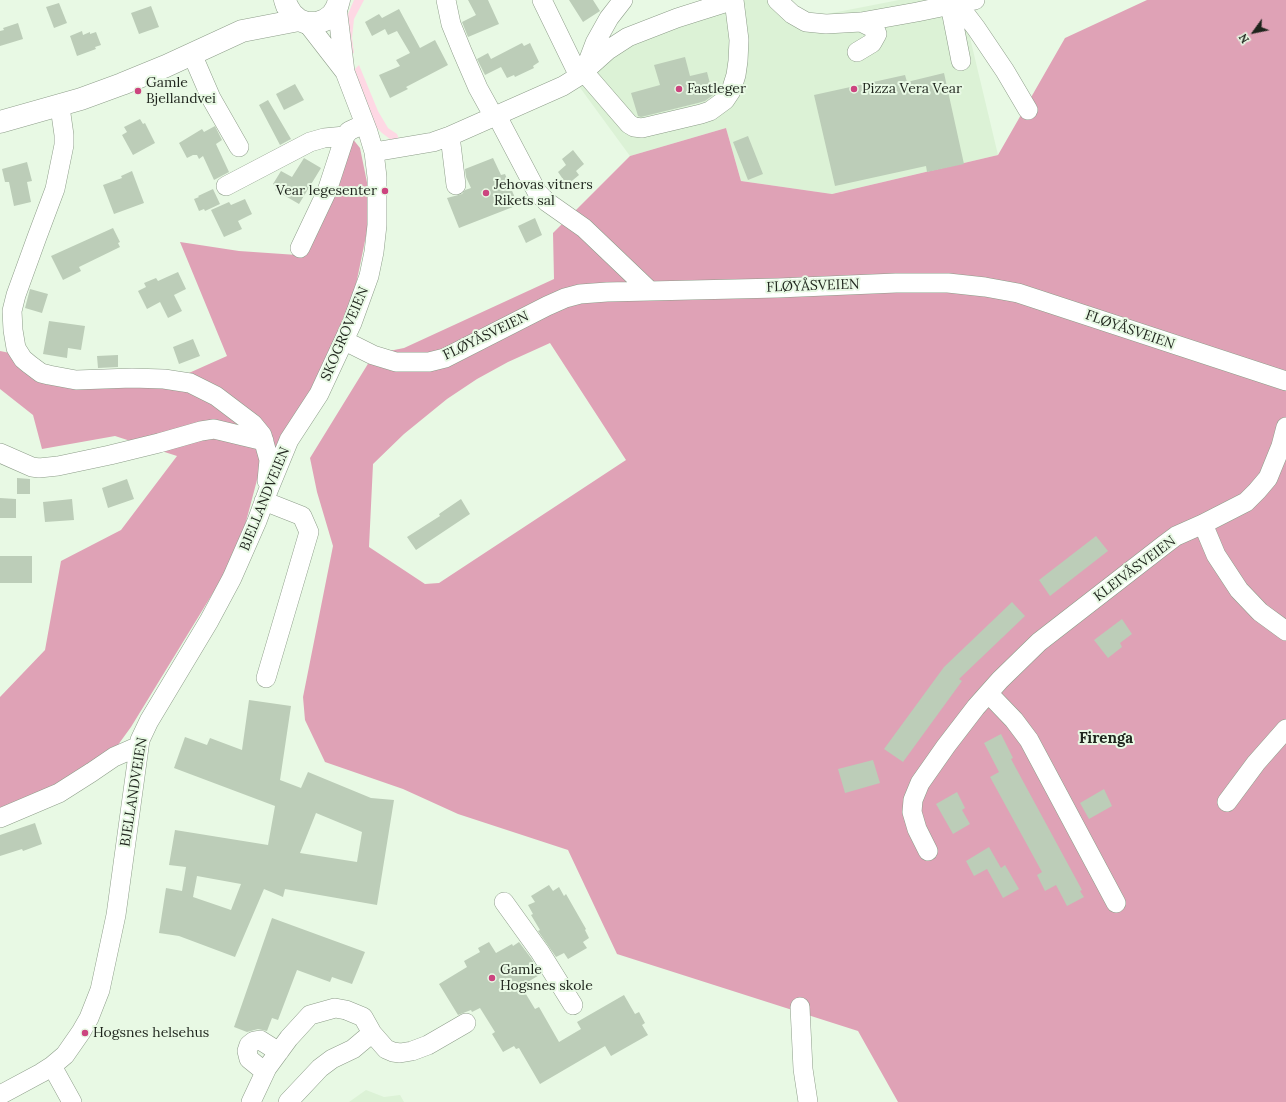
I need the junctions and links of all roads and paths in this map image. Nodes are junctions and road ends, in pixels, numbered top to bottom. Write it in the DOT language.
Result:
graph roads {
  1 [pos="281,0"];
  2 [pos="286,0"];
  3 [pos="446,0"];
  4 [pos="542,0"];
  5 [pos="623,0"];
  6 [pos="734,0"];
  7 [pos="777,0"];
  8 [pos="339,2"];
  9 [pos="961,3"];
  10 [pos="303,22"];
  11 [pos="861,22"];
  12 [pos="242,31"];
  13 [pos="857,52"];
  14 [pos="192,54"];
  15 [pos="961,61"];
  16 [pos="345,72"];
  17 [pos="581,74"];
  18 [pos="56,106"];
  19 [pos="1028,110"];
  20 [pos="496,116"];
  21 [pos="0,122"];
  22 [pos="364,124"];
  23 [pos="345,136"];
  24 [pos="450,136"];
  25 [pos="239,147"];
  26 [pos="374,152"];
  27 [pos="456,185"];
  28 [pos="226,186"];
  29 [pos="300,248"];
  30 [pos="650,291"];
  31 [pos="345,340"];
  32 [pos="1286,381"];
  33 [pos="1286,427"];
  34 [pos="289,440"];
  35 [pos="264,442"];
  36 [pos="0,453"];
  37 [pos="266,496"];
  38 [pos="1203,524"];
  39 [pos="1286,631"];
  40 [pos="266,678"];
  41 [pos="989,694"];
  42 [pos="1286,729"];
  43 [pos="139,746"];
  44 [pos="1226,802"];
  45 [pos="0,818"];
  46 [pos="928,851"];
  47 [pos="504,902"];
  48 [pos="1116,903"];
  49 [pos="573,1005"];
  50 [pos="800,1007"];
  51 [pos="466,1023"];
  52 [pos="372,1033"];
  53 [pos="279,1052"];
  54 [pos="52,1066"];
  55 [pos="265,1072"];
  56 [pos="0,1095"];
  57 [pos="72,1102"];
  58 [pos="251,1102"];
  59 [pos="288,1102"];
  60 [pos="808,1102"];
  1 -- 12 [label="main road"];
  2 -- 10 [label="main road"];
  3 -- 20 [label="street"];
  4 -- 17 [label="street"];
  5 -- 17 [label="street"];
  6 -- 17 [label="street"];
  6 -- 17 [label="street"];
  7 -- 11 [label="street"];
  8 -- 10 [label="main road"];
  8 -- 16 [label="street, SKOGROVEIEN"];
  9 -- 11 [label="street"];
  9 -- 15 [label="street"];
  9 -- 19 [label="street"];
  10 -- 12 [label="main road"];
  10 -- 16 [label="street, SKOGROVEIEN"];
  11 -- 13 [label="street"];
  12 -- 14 [label="main road"];
  14 -- 18 [label="main road"];
  14 -- 25 [label="street"];
  16 -- 22 [label="street, SKOGROVEIEN"];
  17 -- 20 [label="street"];
  18 -- 21 [label="main road"];
  18 -- 35 [label="street"];
  20 -- 24 [label="street"];
  20 -- 30 [label="street"];
  22 -- 23 [label="street"];
  22 -- 26 [label="street, SKOGROVEIEN"];
  23 -- 28 [label="street"];
  23 -- 29 [label="street"];
  24 -- 26 [label="street"];
  24 -- 27 [label="street"];
  26 -- 31 [label="street, SKOGROVEIEN"];
  30 -- 31 [label="street, FLØYÅSVEIEN"];
  30 -- 32 [label="street, FLØYÅSVEIEN"];
  31 -- 34 [label="street, SKOGROVEIEN"];
  33 -- 38 [label="street, KLEIVÅSVEIEN"];
  34 -- 37 [label="street, BJELLANDVEIEN"];
  35 -- 36 [label="street"];
  35 -- 37 [label="street"];
  37 -- 40 [label="street"];
  37 -- 43 [label="street, BJELLANDVEIEN"];
  38 -- 39 [label="street"];
  38 -- 41 [label="street, KLEIVÅSVEIEN"];
  41 -- 46 [label="street, KLEIVÅSVEIEN"];
  41 -- 48 [label="street"];
  42 -- 44 [label="street"];
  43 -- 45 [label="street"];
  43 -- 54 [label="street, BJELLANDVEIEN"];
  47 -- 49 [label="street"];
  50 -- 60 [label="street"];
  51 -- 52 [label="street"];
  52 -- 53 [label="street"];
  52 -- 59 [label="street"];
  53 -- 55 [label="street"];
  53 -- 55 [label="street"];
  54 -- 56 [label="street, BJELLANDVEIEN"];
  54 -- 57 [label="street"];
  55 -- 58 [label="street"];
}
